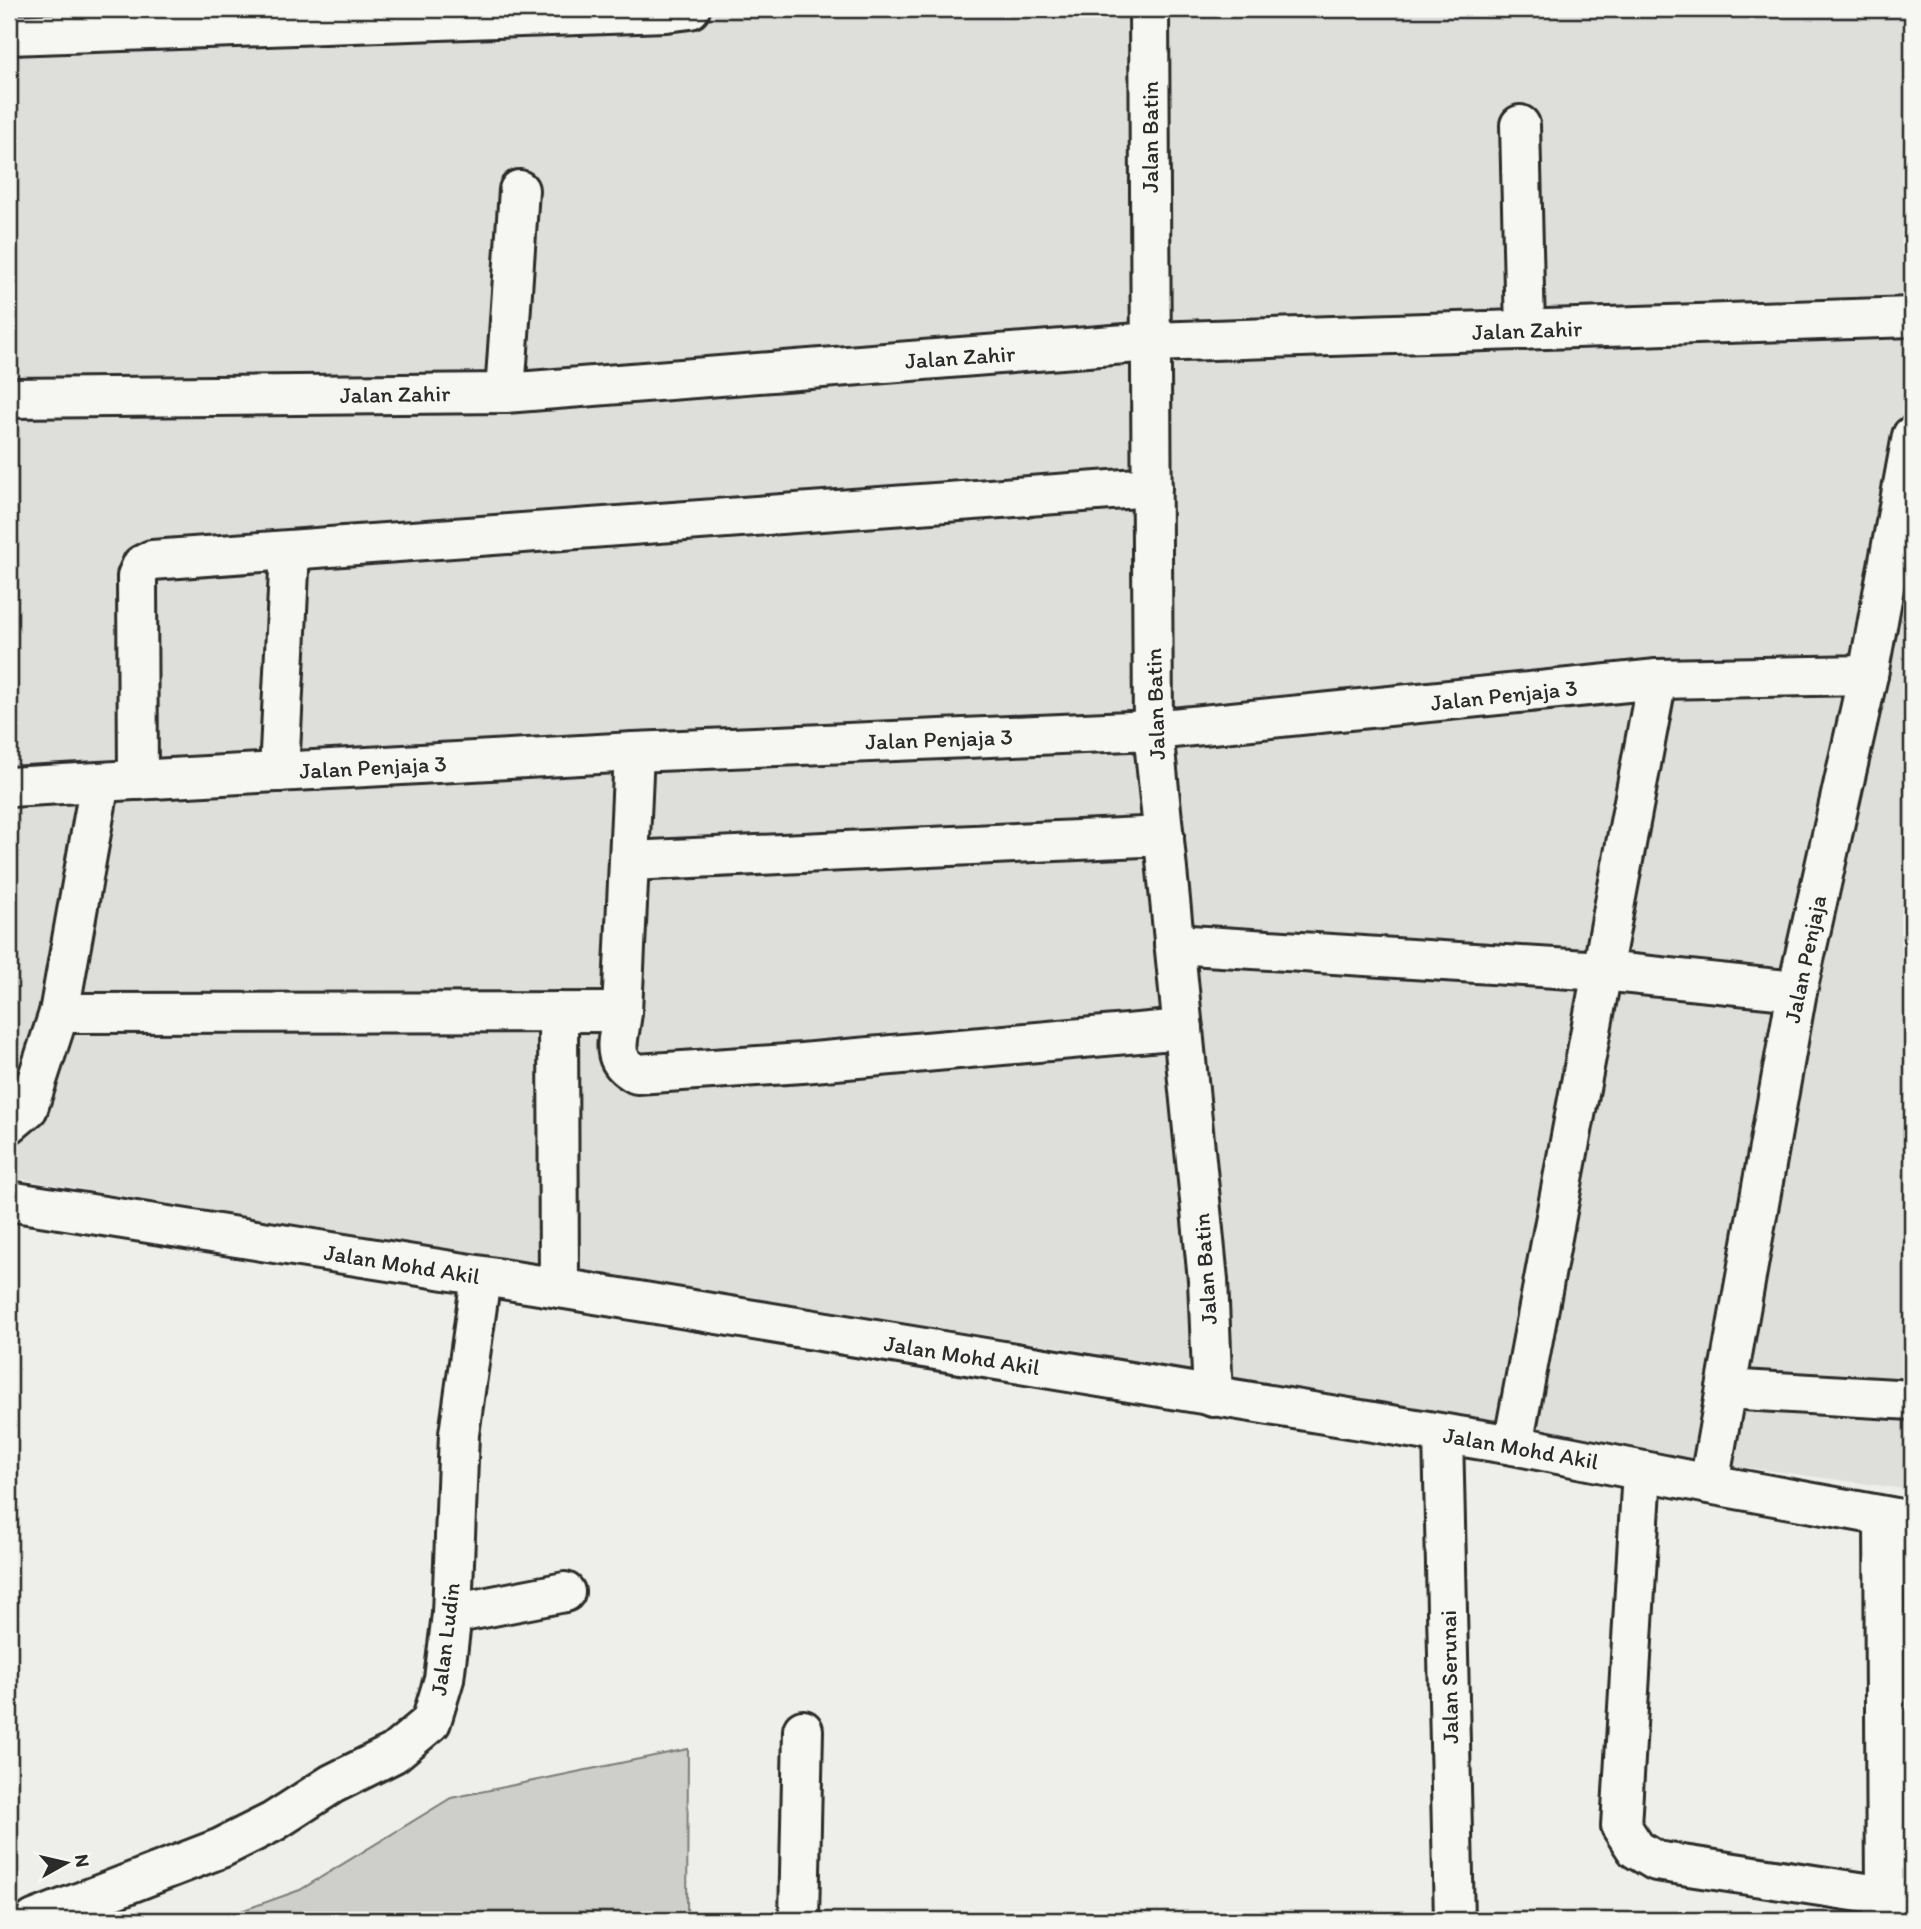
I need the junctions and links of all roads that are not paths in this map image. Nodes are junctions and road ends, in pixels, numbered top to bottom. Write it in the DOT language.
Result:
graph roads {
  1 [pos="691,9"];
  2 [pos="1149,9"];
  3 [pos="9,35"];
  4 [pos="1520,125"];
  5 [pos="519,190"];
  6 [pos="1912,317"];
  7 [pos="1525,330"];
  8 [pos="1151,342"];
  9 [pos="505,393"];
  10 [pos="9,398"];
  11 [pos="1912,436"];
  12 [pos="1152,487"];
  13 [pos="290,551"];
  14 [pos="1868,675"];
  15 [pos="1657,679"];
  16 [pos="1153,730"];
  17 [pos="634,752"];
  18 [pos="279,772"];
  19 [pos="138,780"];
  20 [pos="100,782"];
  21 [pos="9,787"];
  22 [pos="1164,836"];
  23 [pos="630,862"];
  24 [pos="1174,944"];
  25 [pos="1602,971"];
  26 [pos="1797,991"];
  27 [pos="558,1012"];
  28 [pos="622,1012"];
  29 [pos="59,1013"];
  30 [pos="1183,1029"];
  31 [pos="18,1116"];
  32 [pos="9,1201"];
  33 [pos="481,1277"];
  34 [pos="559,1288"];
  35 [pos="1726,1389"];
  36 [pos="1213,1397"];
  37 [pos="1912,1400"];
  38 [pos="1443,1434"];
  39 [pos="1513,1445"];
  40 [pos="1642,1471"];
  41 [pos="1709,1484"];
  42 [pos="1898,1519"];
  43 [pos="565,1592"];
  44 [pos="453,1614"];
  45 [pos="803,1730"];
  46 [pos="1894,1906"];
  47 [pos="34,1920"];
  48 [pos="799,1920"];
  49 [pos="1454,1920"];
  1 -- 3 [label="street"];
  2 -- 8 [label="street, Jalan Batin"];
  4 -- 7 [label="street"];
  5 -- 9 [label="street"];
  6 -- 7 [label="street, Jalan Zahir"];
  7 -- 8 [label="street, Jalan Zahir"];
  8 -- 9 [label="street, Jalan Zahir"];
  8 -- 12 [label="street, Jalan Batin"];
  9 -- 10 [label="street, Jalan Zahir"];
  11 -- 14 [label="street, Jalan Penjaja"];
  12 -- 13 [label="street"];
  12 -- 16 [label="street, Jalan Batin"];
  13 -- 18 [label="street"];
  13 -- 19 [label="street"];
  14 -- 15 [label="street, Jalan Penjaja 3"];
  14 -- 26 [label="street, Jalan Penjaja"];
  15 -- 16 [label="street, Jalan Penjaja 3"];
  15 -- 25 [label="street"];
  16 -- 17 [label="street, Jalan Penjaja 3"];
  16 -- 22 [label="street, Jalan Batin"];
  17 -- 18 [label="street, Jalan Penjaja 3"];
  17 -- 23 [label="street"];
  18 -- 19 [label="street, Jalan Penjaja 3"];
  19 -- 20 [label="street, Jalan Penjaja 3"];
  20 -- 21 [label="street, Jalan Penjaja 3"];
  20 -- 29 [label="street"];
  22 -- 23 [label="street"];
  22 -- 24 [label="street, Jalan Batin"];
  23 -- 28 [label="street"];
  24 -- 25 [label="street"];
  24 -- 30 [label="street, Jalan Batin"];
  25 -- 26 [label="street"];
  25 -- 39 [label="street"];
  26 -- 35 [label="street, Jalan Penjaja"];
  27 -- 28 [label="street"];
  27 -- 29 [label="street"];
  27 -- 34 [label="street"];
  28 -- 30 [label="street"];
  29 -- 31 [label="street"];
  30 -- 36 [label="street, Jalan Batin"];
  32 -- 33 [label="street, Jalan Mohd Akil"];
  33 -- 34 [label="street, Jalan Mohd Akil"];
  33 -- 44 [label="street, Jalan Ludin"];
  34 -- 36 [label="street, Jalan Mohd Akil"];
  35 -- 37 [label="street"];
  35 -- 41 [label="street, Jalan Penjaja"];
  36 -- 38 [label="street, Jalan Mohd Akil"];
  38 -- 39 [label="street, Jalan Mohd Akil"];
  38 -- 49 [label="street, Jalan Serunai"];
  39 -- 40 [label="street, Jalan Mohd Akil"];
  40 -- 41 [label="street, Jalan Mohd Akil"];
  40 -- 46 [label="street"];
  41 -- 42 [label="street, Jalan Mohd Akil"];
  42 -- 46 [label="street"];
  43 -- 44 [label="street"];
  44 -- 47 [label="street, Jalan Ludin"];
  45 -- 48 [label="street"];
}
